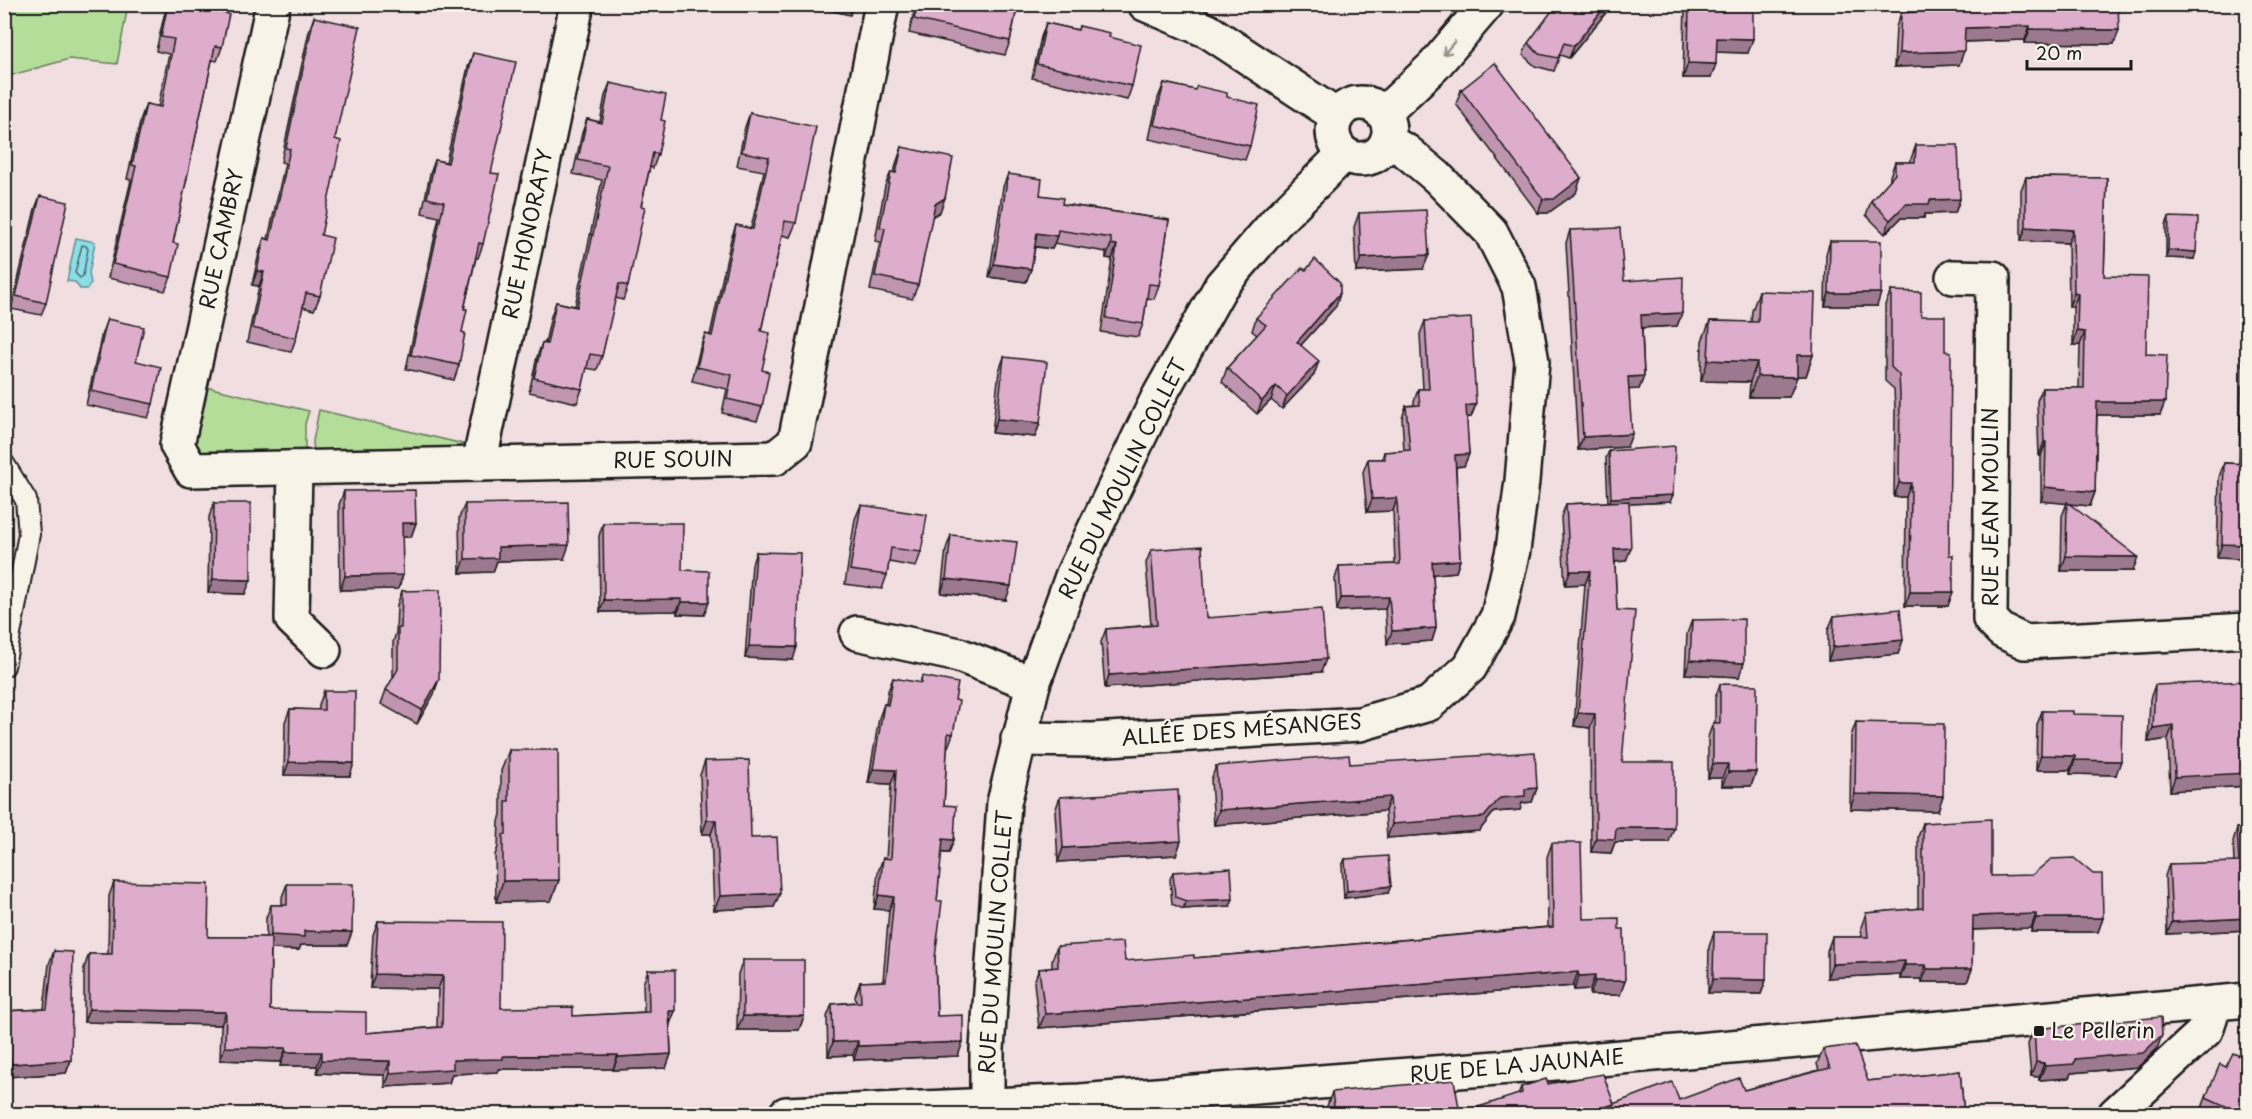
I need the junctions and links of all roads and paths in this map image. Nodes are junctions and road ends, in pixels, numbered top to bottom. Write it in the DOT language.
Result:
graph roads {
  1 [pos="273,4"];
  2 [pos="578,4"];
  3 [pos="882,4"];
  4 [pos="1145,4"];
  5 [pos="1487,4"];
  6 [pos="1337,116"];
  7 [pos="1385,127"];
  8 [pos="1344,154"];
  9 [pos="1953,277"];
  10 [pos="4,464"];
  11 [pos="478,464"];
  12 [pos="295,468"];
  13 [pos="191,470"];
  14 [pos="2247,630"];
  15 [pos="857,633"];
  16 [pos="324,650"];
  17 [pos="4,666"];
  18 [pos="1033,684"];
  19 [pos="1018,739"];
  20 [pos="2247,1000"];
  21 [pos="2215,1003"];
  22 [pos="987,1106"];
  23 [pos="786,1114"];
  24 [pos="2115,1114"];
  1 -- 13 [label="street, RUE CAMBRY"];
  2 -- 11 [label="street, RUE HONORATY"];
  3 -- 11 [label="street, RUE SOUIN"];
  4 -- 6 [label="street"];
  5 -- 7 [label="street, one-way"];
  6 -- 7 [label="street"];
  6 -- 8 [label="street"];
  7 -- 8 [label="street"];
  7 -- 19 [label="street, ALLÉE DES MÉSANGES"];
  8 -- 18 [label="street, RUE DU MOULIN COLLET"];
  9 -- 14 [label="street, RUE JEAN MOULIN"];
  10 -- 17 [label="lane"];
  11 -- 12 [label="street, RUE SOUIN"];
  12 -- 13 [label="street, RUE SOUIN"];
  12 -- 16 [label="street"];
  15 -- 18 [label="street"];
  18 -- 19 [label="street, RUE DU MOULIN COLLET"];
  19 -- 22 [label="street, RUE DU MOULIN COLLET"];
  20 -- 21 [label="street, RUE DE LA JAUNAIE"];
  21 -- 22 [label="street, RUE DE LA JAUNAIE"];
  21 -- 24 [label="street"];
  22 -- 23 [label="street, RUE DE LA JAUNAIE"];
}
